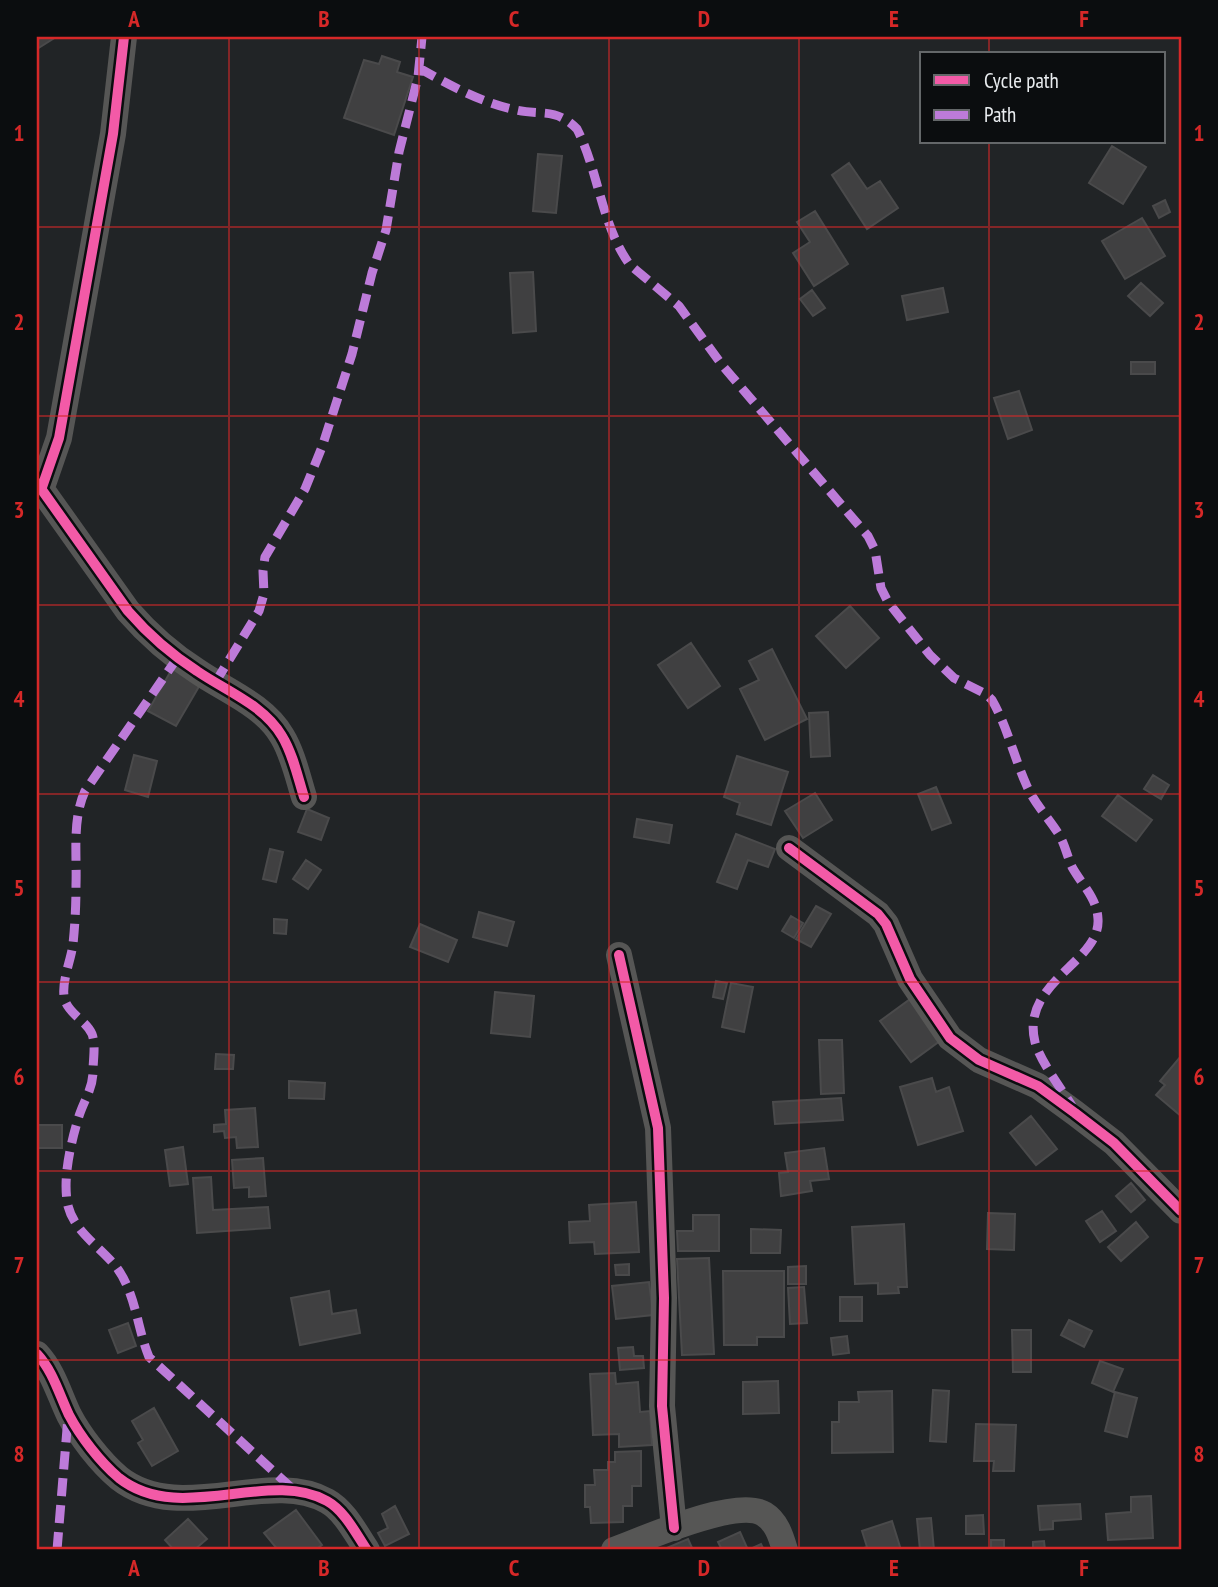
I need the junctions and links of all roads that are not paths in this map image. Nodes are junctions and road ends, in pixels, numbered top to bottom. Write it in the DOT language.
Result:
graph roads {
  1 [pos="124,37"];
  2 [pos="39,487"];
  3 [pos="304,797"];
  4 [pos="789,848"];
  5 [pos="619,955"];
  6 [pos="1181,1212"];
  7 [pos="37,1354"];
  8 [pos="674,1528"];
  9 [pos="367,1550"];
  10 [pos="614,1550"];
  11 [pos="785,1550"];
  1 -- 2 [label="street"];
  2 -- 3 [label="street"];
  4 -- 6 [label="street"];
  5 -- 8 [label="street"];
  7 -- 9 [label="street"];
  8 -- 10 [label="street"];
  8 -- 11 [label="street"];
}
